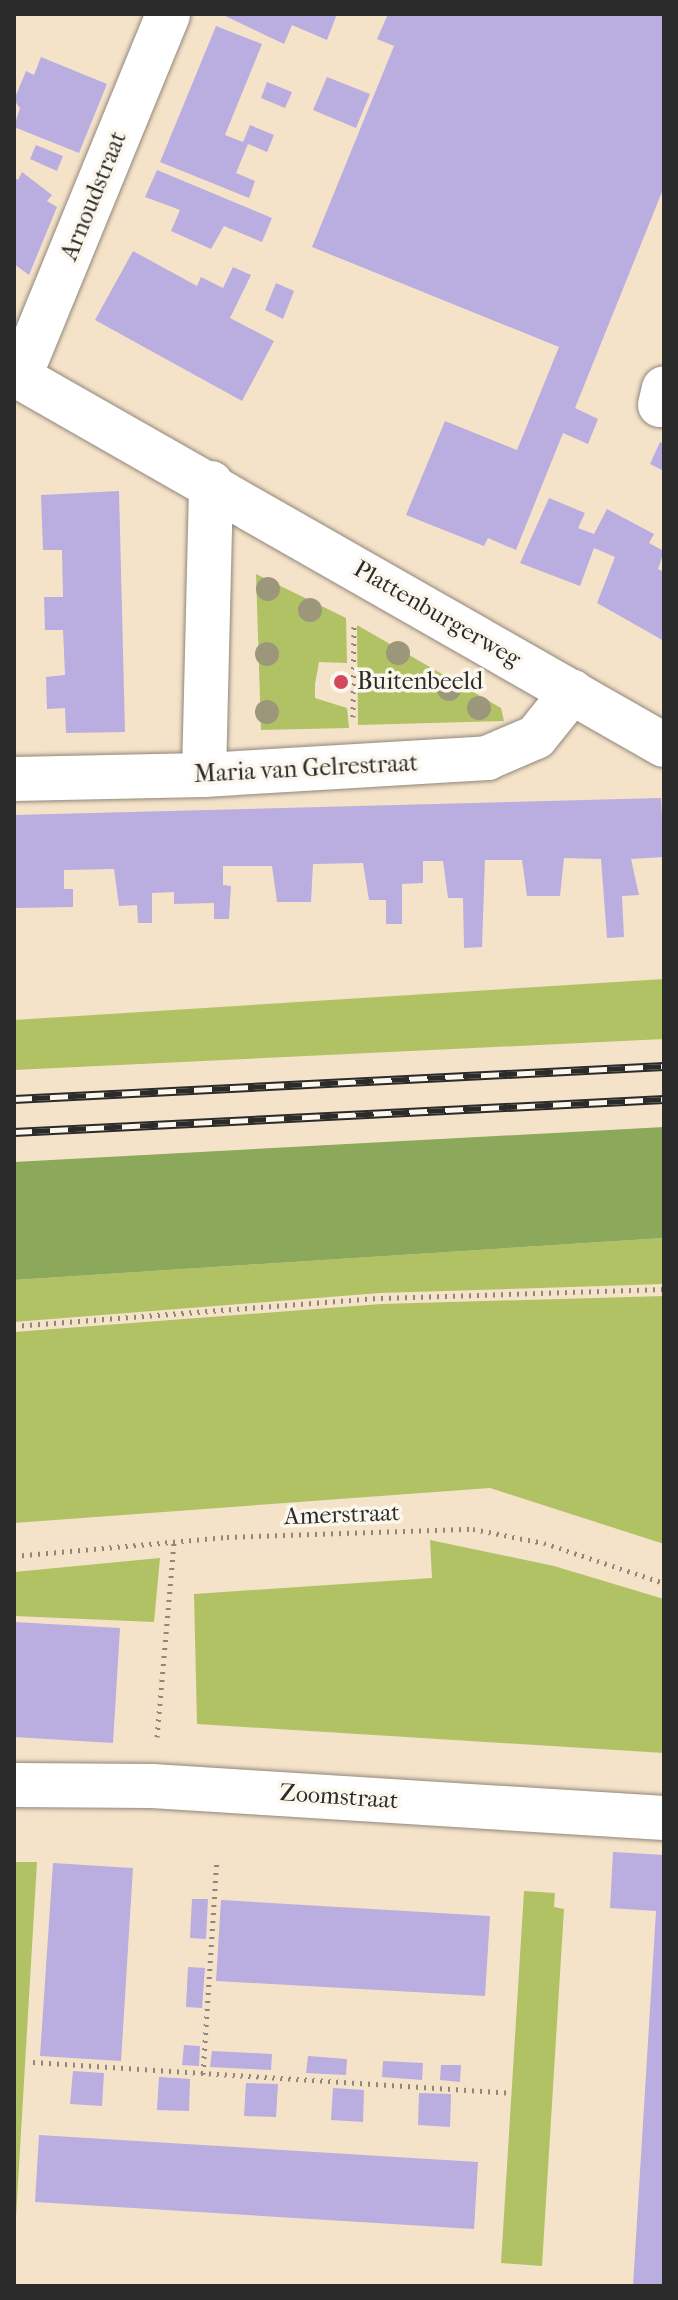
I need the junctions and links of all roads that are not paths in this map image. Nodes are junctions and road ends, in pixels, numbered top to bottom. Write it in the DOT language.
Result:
graph roads {
  1 [pos="168,14"];
  2 [pos="17,376"];
  3 [pos="211,483"];
  4 [pos="572,692"];
  5 [pos="664,745"];
  6 [pos="204,775"];
  7 [pos="14,779"];
  8 [pos="14,1785"];
  9 [pos="664,1818"];
  1 -- 2 [label="street, Arnoudstraat"];
  2 -- 3 [label="street, Plattenburgerweg"];
  3 -- 4 [label="street, Plattenburgerweg"];
  3 -- 6 [label="street"];
  4 -- 5 [label="street, Plattenburgerweg"];
  4 -- 6 [label="street, Maria van Gelrestraat"];
  6 -- 7 [label="street, Maria van Gelrestraat"];
  8 -- 9 [label="street, Zoomstraat"];
}
